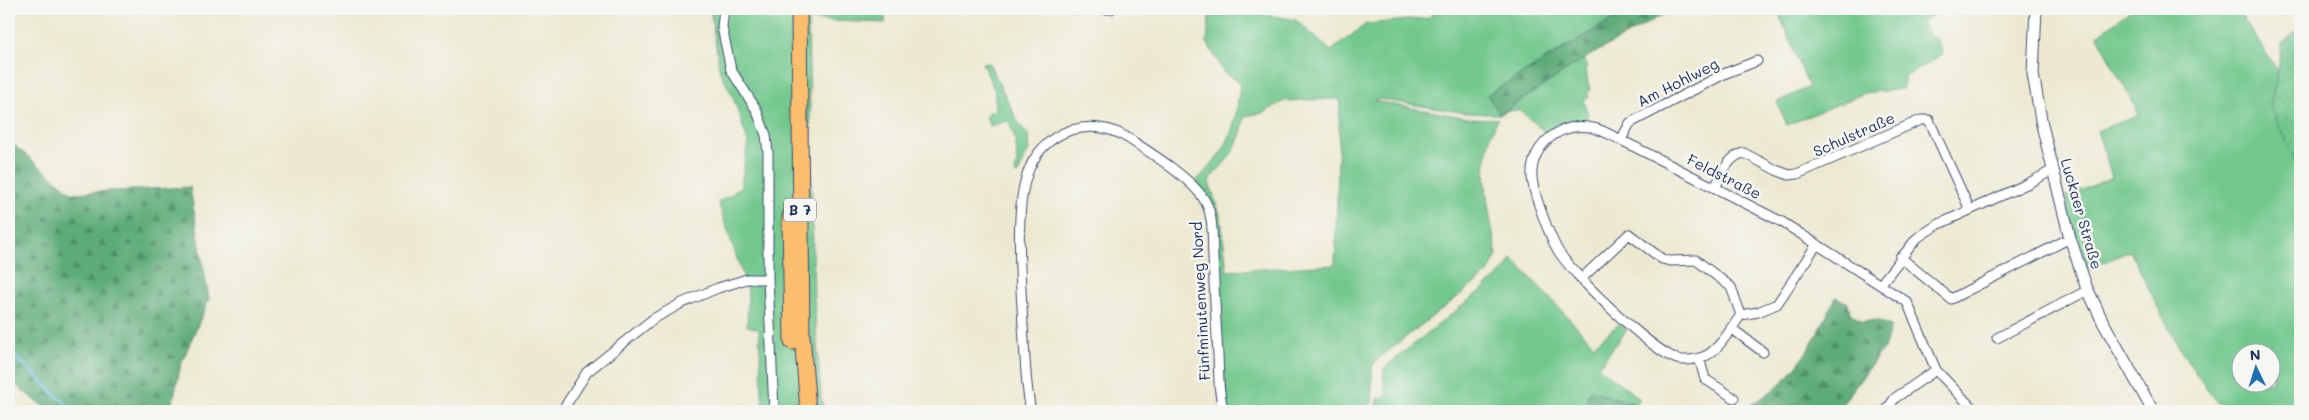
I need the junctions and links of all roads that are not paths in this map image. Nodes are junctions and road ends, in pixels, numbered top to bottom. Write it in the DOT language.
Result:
graph roads {
  1 [pos="724,9"];
  2 [pos="789,9"];
  3 [pos="800,9"];
  4 [pos="1074,9"];
  5 [pos="1110,9"];
  6 [pos="2036,9"];
  7 [pos="1757,61"];
  8 [pos="1621,140"];
  9 [pos="2053,170"];
  10 [pos="1715,188"];
  11 [pos="1970,210"];
  12 [pos="2070,238"];
  13 [pos="1816,244"];
  14 [pos="1900,257"];
  15 [pos="1582,278"];
  16 [pos="768,279"];
  17 [pos="1880,285"];
  18 [pos="2088,290"];
  19 [pos="1740,315"];
  20 [pos="1731,328"];
  21 [pos="1997,338"];
  22 [pos="1763,352"];
  23 [pos="1699,358"];
  24 [pos="1936,370"];
  25 [pos="1734,398"];
  26 [pos="562,411"];
  27 [pos="774,411"];
  28 [pos="797,411"];
  29 [pos="808,411"];
  30 [pos="1031,411"];
  31 [pos="1224,411"];
  32 [pos="1886,411"];
  33 [pos="1976,411"];
  34 [pos="2153,411"];
  1 -- 16 [label="street"];
  2 -- 28 [label="highway, B 7"];
  3 -- 29 [label="highway, B 7"];
  4 -- 5 [label="street"];
  6 -- 9 [label="street, Luckaer Straße"];
  7 -- 8 [label="street, Am Hohlweg"];
  8 -- 10 [label="street, Feldstraße"];
  8 -- 15 [label="street, Feldstraße"];
  9 -- 11 [label="street"];
  9 -- 12 [label="street, Luckaer Straße"];
  10 -- 11 [label="street, Schulstraße"];
  10 -- 13 [label="street, Feldstraße"];
  11 -- 14 [label="street"];
  12 -- 14 [label="street"];
  12 -- 18 [label="street, Luckaer Straße"];
  13 -- 17 [label="street, Feldstraße"];
  13 -- 19 [label="street"];
  14 -- 17 [label="street"];
  15 -- 19 [label="street"];
  15 -- 23 [label="street"];
  16 -- 26 [label="street"];
  16 -- 27 [label="street"];
  17 -- 24 [label="street, Feldstraße"];
  18 -- 21 [label="street"];
  18 -- 34 [label="street, Luckaer Straße"];
  19 -- 20 [label="street"];
  20 -- 22 [label="street"];
  20 -- 23 [label="street"];
  23 -- 25 [label="street"];
  24 -- 32 [label="street"];
  24 -- 33 [label="street"];
  30 -- 31 [label="street, Fünfminutenweg Nord"];
}
